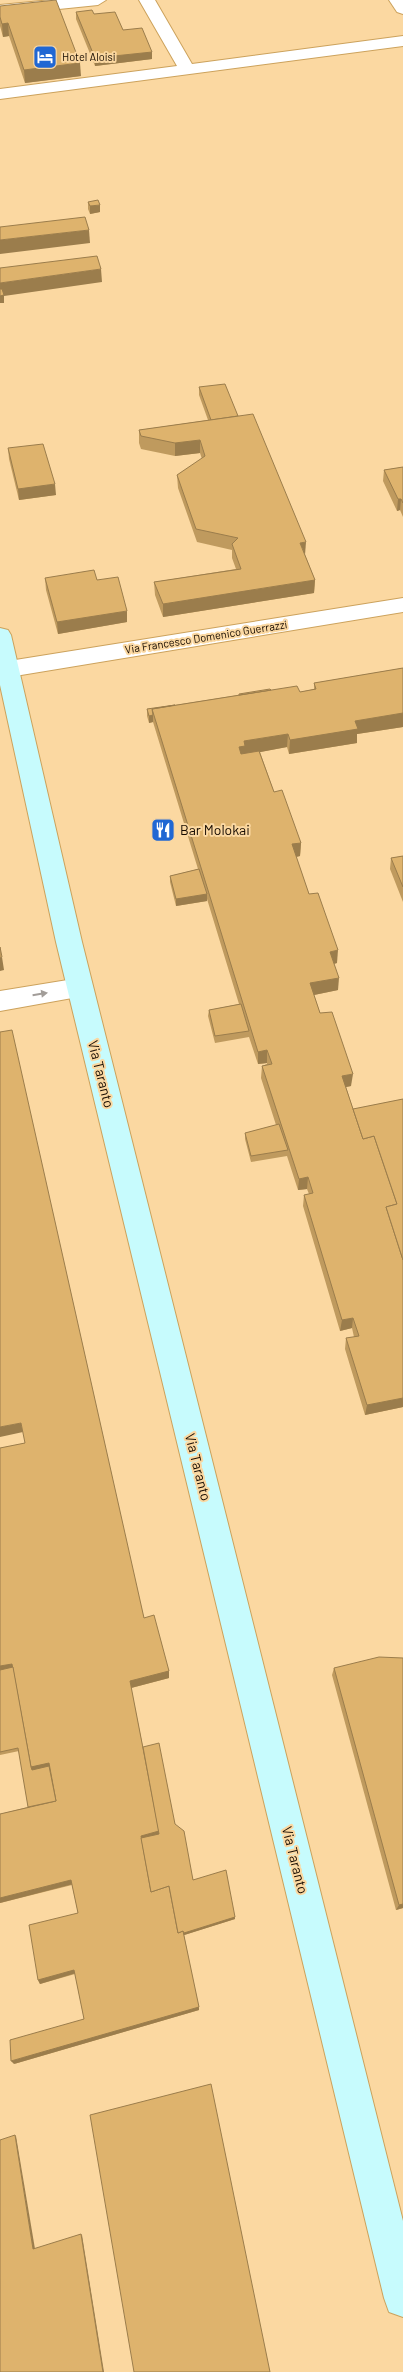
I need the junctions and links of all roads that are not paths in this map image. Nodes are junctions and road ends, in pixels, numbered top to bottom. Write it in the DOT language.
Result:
graph roads {
  1 [pos="98,0"];
  2 [pos="148,0"];
  3 [pos="397,0"];
  4 [pos="403,8"];
  5 [pos="0,10"];
  6 [pos="403,41"];
  7 [pos="187,70"];
  8 [pos="0,94"];
  9 [pos="403,604"];
  10 [pos="0,634"];
  11 [pos="9,669"];
  12 [pos="80,988"];
  13 [pos="0,1001"];
  14 [pos="403,2298"];
  1 -- 5 [label="street"];
  2 -- 7 [label="street"];
  3 -- 4 [label="street"];
  6 -- 7 [label="street"];
  7 -- 8 [label="street"];
  9 -- 11 [label="street, Via Francesco Domenico Guerrazzi"];
  10 -- 11 [label="main road, Via Taranto"];
  11 -- 12 [label="main road, Via Taranto"];
  13 -- 12 [label="street, one-way"];
  12 -- 14 [label="main road, Via Taranto"];
}
